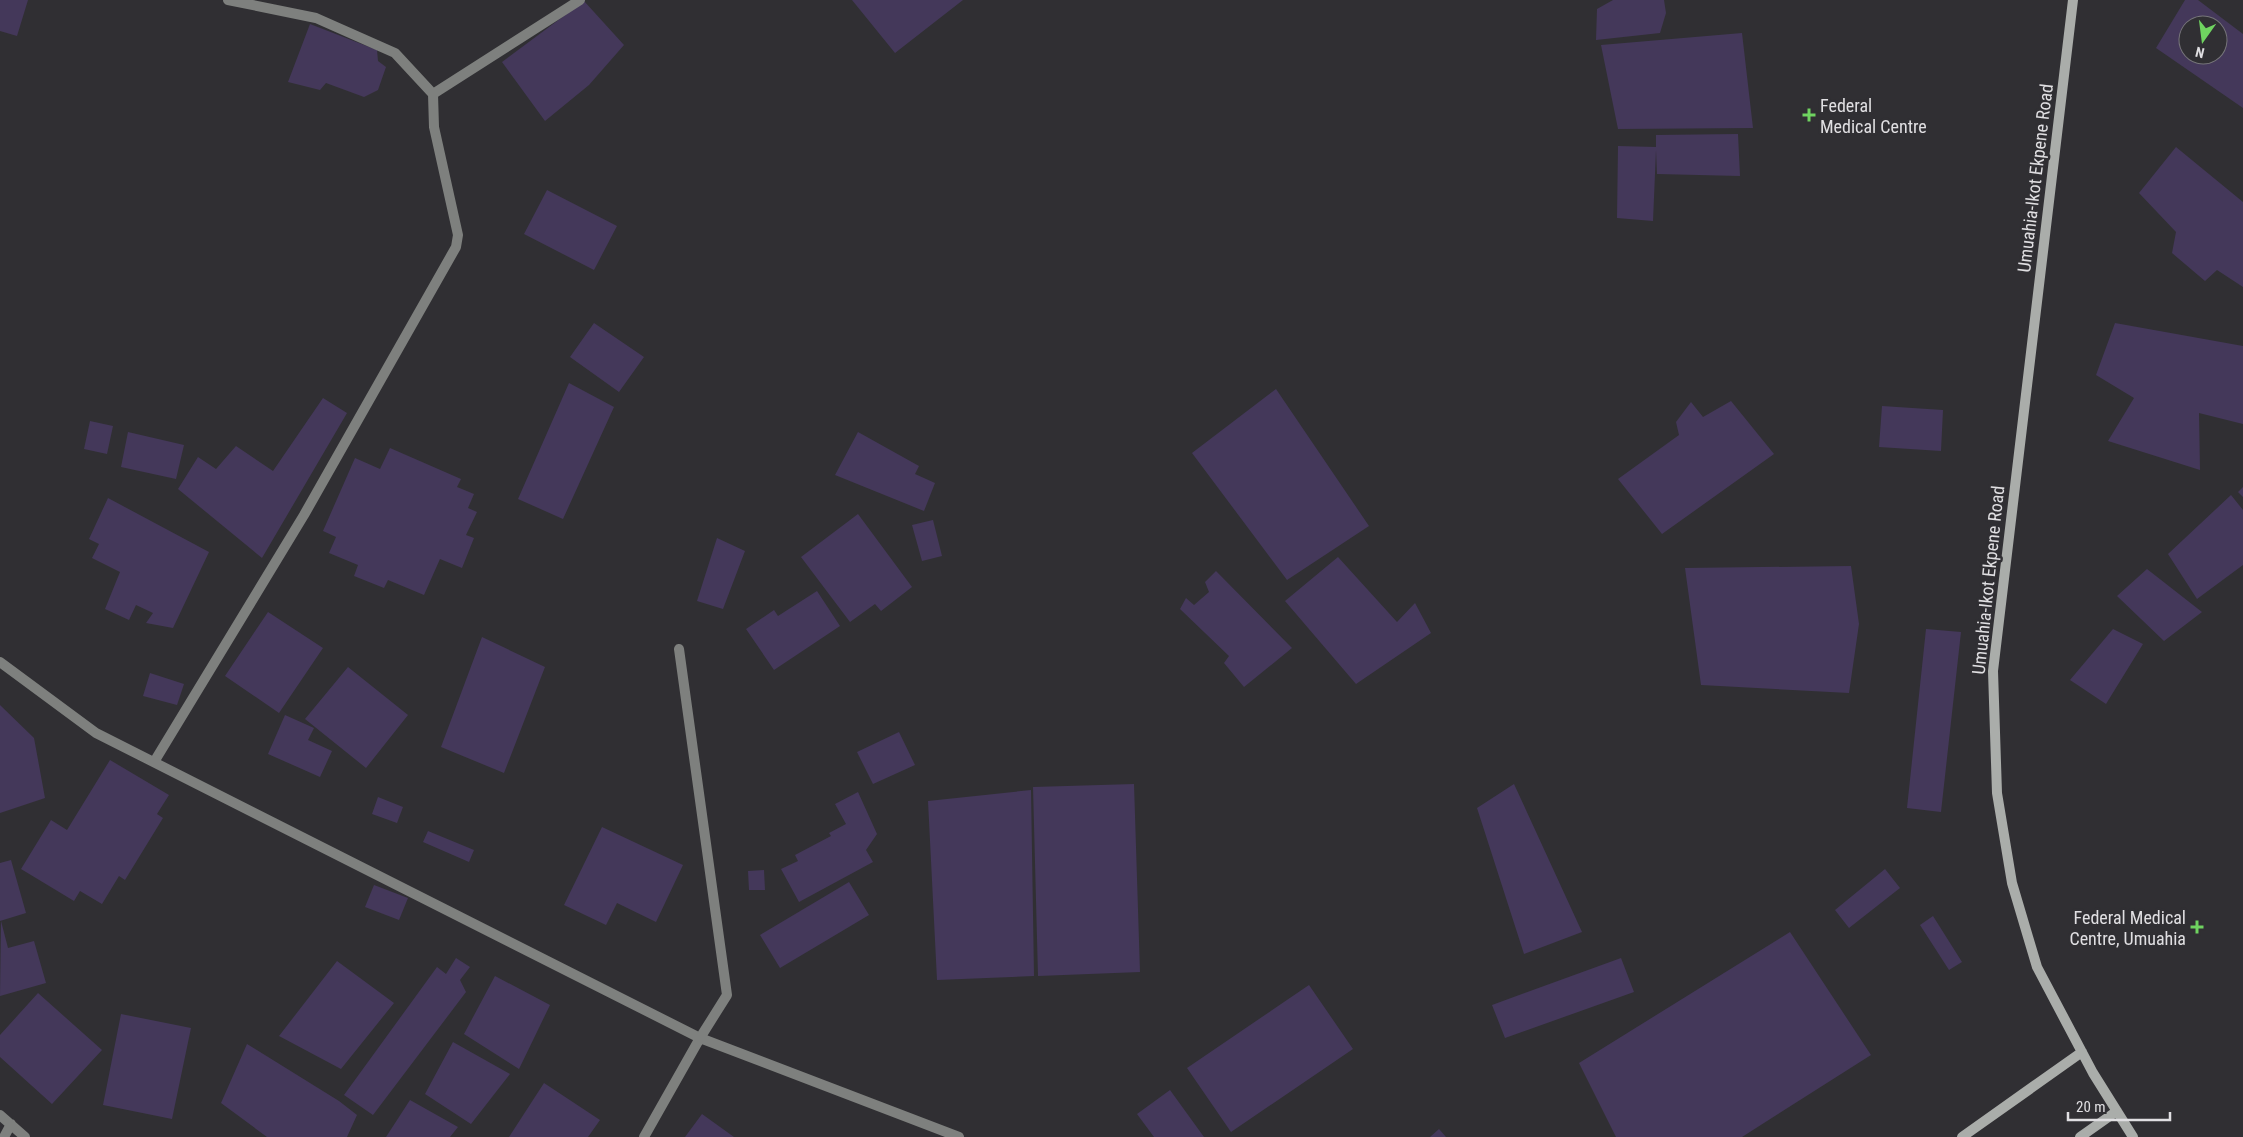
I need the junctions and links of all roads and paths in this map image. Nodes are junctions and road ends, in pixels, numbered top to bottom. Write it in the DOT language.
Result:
graph roads {
  1 [pos="228,0"];
  2 [pos="580,0"];
  3 [pos="2073,0"];
  4 [pos="433,94"];
  5 [pos="679,649"];
  6 [pos="0,662"];
  7 [pos="154,762"];
  8 [pos="700,1038"];
  9 [pos="2082,1052"];
  10 [pos="2117,1111"];
  11 [pos="0,1115"];
  12 [pos="11,1124"];
  13 [pos="4,1137"];
  14 [pos="25,1137"];
  15 [pos="644,1137"];
  16 [pos="959,1137"];
  17 [pos="1962,1137"];
  18 [pos="2080,1137"];
  19 [pos="2133,1137"];
  1 -- 4 [label="street"];
  2 -- 4 [label="street"];
  3 -- 9 [label="main road, Umuahia-Ikot Ekpene Road"];
  4 -- 7 [label="street"];
  5 -- 8 [label="street"];
  6 -- 7 [label="street"];
  7 -- 8 [label="street"];
  8 -- 15 [label="street"];
  8 -- 16 [label="street"];
  9 -- 10 [label="main road, Umuahia-Ikot Ekpene Road"];
  9 -- 17 [label="main road"];
  10 -- 18 [label="main road"];
  10 -- 19 [label="main road, Umuahia-Ikot Ekpene Road"];
  11 -- 12 [label="street"];
  12 -- 13 [label="street"];
  12 -- 14 [label="street"];
}
